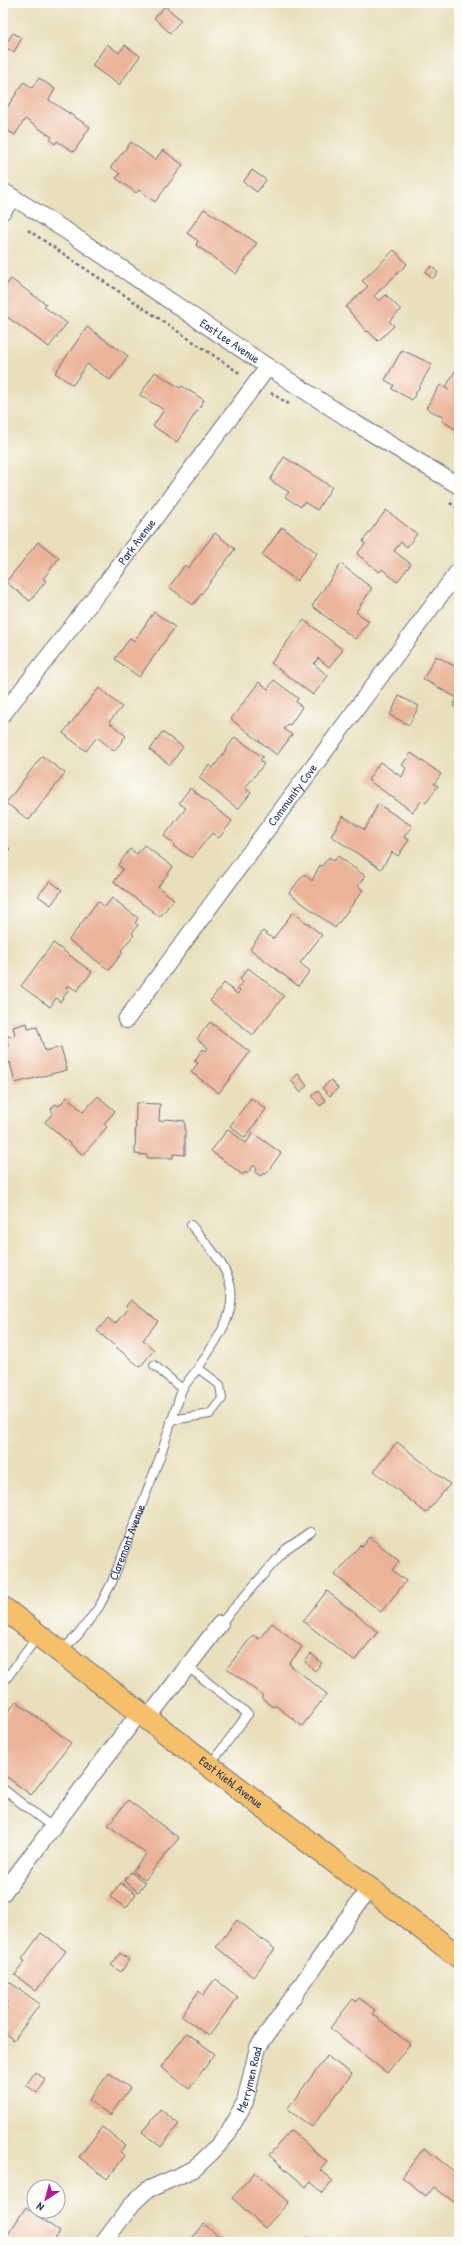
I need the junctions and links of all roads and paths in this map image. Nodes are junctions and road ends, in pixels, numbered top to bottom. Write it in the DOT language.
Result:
graph roads {
  1 [pos="8,195"];
  2 [pos="3,212"];
  3 [pos="24,228"];
  4 [pos="268,367"];
  5 [pos="241,374"];
  6 [pos="459,486"];
  7 [pos="459,570"];
  8 [pos="3,714"];
  9 [pos="126,1020"];
  10 [pos="190,1225"];
  11 [pos="154,1365"];
  12 [pos="198,1368"];
  13 [pos="182,1389"];
  14 [pos="171,1420"];
  15 [pos="311,1532"];
  16 [pos="3,1608"];
  17 [pos="220,1624"];
  18 [pos="39,1636"];
  19 [pos="60,1651"];
  20 [pos="186,1666"];
  21 [pos="3,1683"];
  22 [pos="144,1715"];
  23 [pos="210,1765"];
  24 [pos="3,1789"];
  25 [pos="52,1827"];
  26 [pos="369,1888"];
  27 [pos="3,1893"];
  28 [pos="459,1956"];
  29 [pos="104,2242"];
  1 -- 2 [label="street"];
  1 -- 4 [label="street, East Lee Avenue"];
  3 -- 5 [label="path"];
  4 -- 6 [label="street, East Lee Avenue"];
  4 -- 8 [label="street, Park Avenue"];
  7 -- 9 [label="street, Community Cove"];
  10 -- 12 [label="lane, Claremont Avenue"];
  11 -- 13 [label="lane"];
  12 -- 13 [label="lane, Claremont Avenue"];
  12 -- 14 [label="lane"];
  13 -- 14 [label="lane, Claremont Avenue"];
  14 -- 19 [label="lane, Claremont Avenue"];
  15 -- 17 [label="lane"];
  16 -- 18 [label="main road, East Kiehl Avenue"];
  17 -- 20 [label="street"];
  18 -- 19 [label="main road, East Kiehl Avenue"];
  18 -- 21 [label="lane"];
  19 -- 22 [label="main road, East Kiehl Avenue"];
  20 -- 22 [label="street"];
  20 -- 23 [label="lane"];
  22 -- 23 [label="main road, East Kiehl Avenue"];
  22 -- 25 [label="street"];
  23 -- 26 [label="main road, East Kiehl Avenue"];
  24 -- 25 [label="lane"];
  25 -- 27 [label="street"];
  26 -- 28 [label="main road, East Kiehl Avenue"];
  26 -- 29 [label="street, Merrymen Road"];
}
